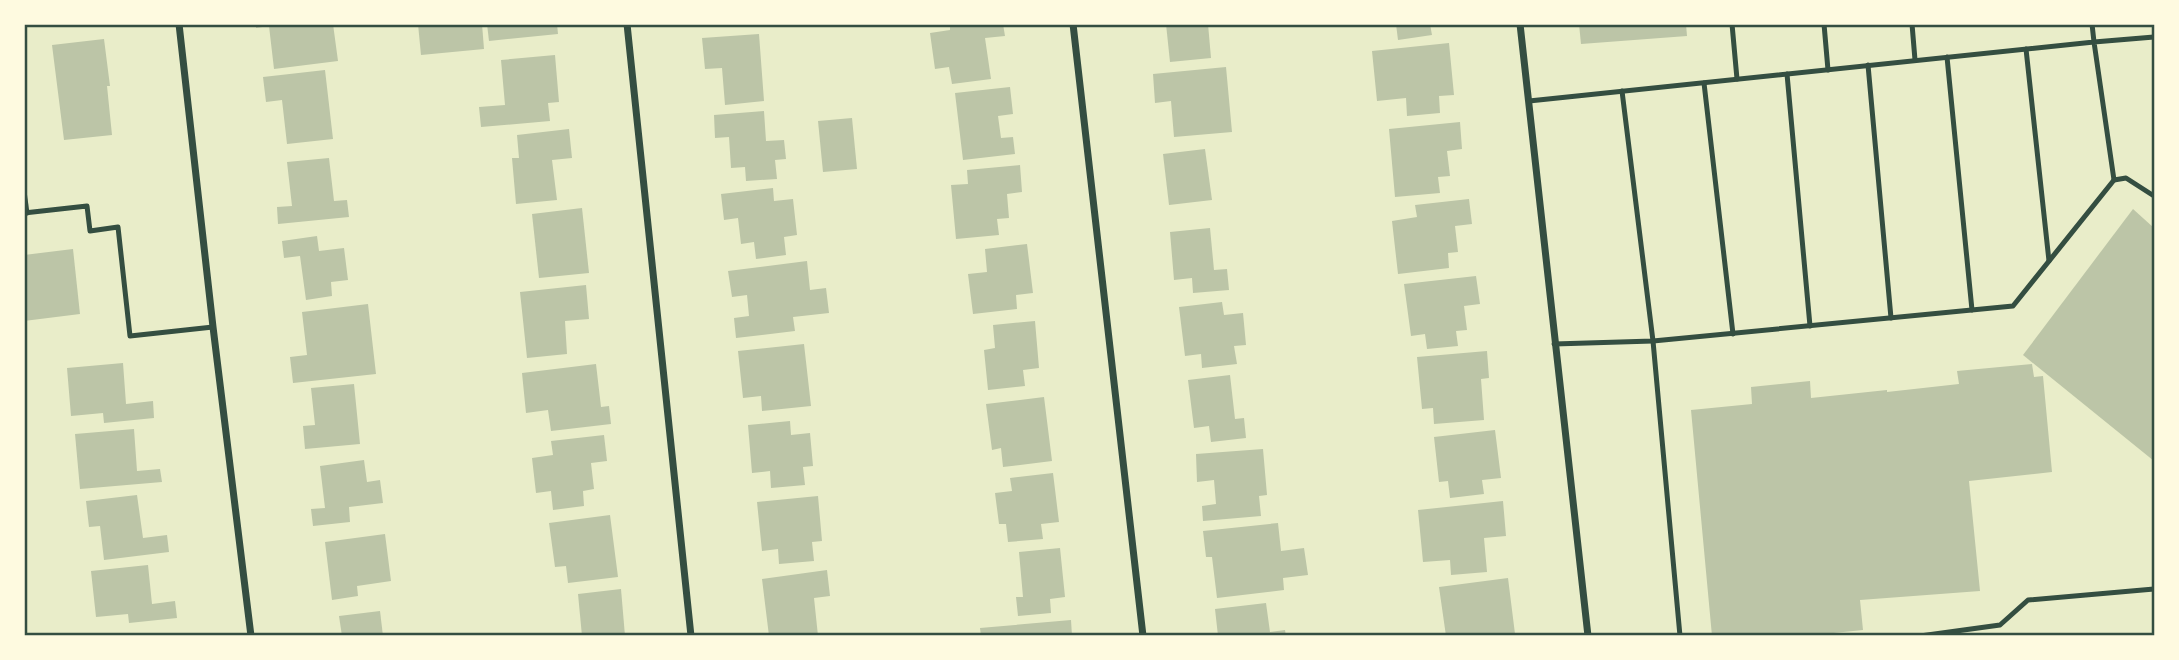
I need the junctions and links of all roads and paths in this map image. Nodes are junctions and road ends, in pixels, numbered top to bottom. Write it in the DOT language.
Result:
graph roads {
  1 [pos="179,24"];
  2 [pos="627,24"];
  3 [pos="1073,24"];
  4 [pos="1520,24"];
  5 [pos="1732,24"];
  6 [pos="1824,24"];
  7 [pos="1912,24"];
  8 [pos="2092,24"];
  9 [pos="2154,37"];
  10 [pos="2094,41"];
  11 [pos="2026,49"];
  12 [pos="1947,57"];
  13 [pos="1915,60"];
  14 [pos="1868,65"];
  15 [pos="1828,69"];
  16 [pos="1787,74"];
  17 [pos="1737,79"];
  18 [pos="1704,83"];
  19 [pos="1622,91"];
  20 [pos="1529,101"];
  21 [pos="2114,180"];
  22 [pos="24,191"];
  23 [pos="2154,196"];
  24 [pos="26,213"];
  25 [pos="2049,261"];
  26 [pos="1972,310"];
  27 [pos="1891,318"];
  28 [pos="1810,326"];
  29 [pos="213,327"];
  30 [pos="1733,334"];
  31 [pos="1653,341"];
  32 [pos="1554,344"];
  33 [pos="2154,589"];
  34 [pos="251,635"];
  35 [pos="691,635"];
  36 [pos="1143,635"];
  37 [pos="1588,635"];
  38 [pos="1681,635"];
  39 [pos="1920,635"];
  1 -- 29 [label="street"];
  2 -- 35 [label="street"];
  3 -- 36 [label="street"];
  4 -- 20 [label="street"];
  5 -- 17 [label="lane"];
  6 -- 15 [label="lane"];
  7 -- 13 [label="lane"];
  8 -- 10 [label="lane"];
  9 -- 10 [label="lane"];
  10 -- 11 [label="lane"];
  10 -- 21 [label="lane"];
  11 -- 12 [label="lane"];
  11 -- 25 [label="lane"];
  12 -- 13 [label="lane"];
  12 -- 26 [label="lane"];
  13 -- 14 [label="lane"];
  14 -- 15 [label="lane"];
  14 -- 27 [label="lane"];
  15 -- 16 [label="lane"];
  16 -- 17 [label="lane"];
  16 -- 28 [label="lane"];
  17 -- 18 [label="lane"];
  18 -- 19 [label="lane"];
  18 -- 30 [label="lane"];
  19 -- 20 [label="lane"];
  19 -- 31 [label="lane"];
  20 -- 32 [label="street"];
  21 -- 23 [label="lane"];
  21 -- 25 [label="lane"];
  22 -- 24 [label="lane"];
  24 -- 29 [label="lane"];
  25 -- 26 [label="lane"];
  26 -- 27 [label="lane"];
  27 -- 28 [label="lane"];
  28 -- 30 [label="lane"];
  29 -- 34 [label="street"];
  30 -- 31 [label="lane"];
  31 -- 32 [label="lane"];
  31 -- 38 [label="lane"];
  32 -- 37 [label="street"];
  33 -- 39 [label="lane"];
}
